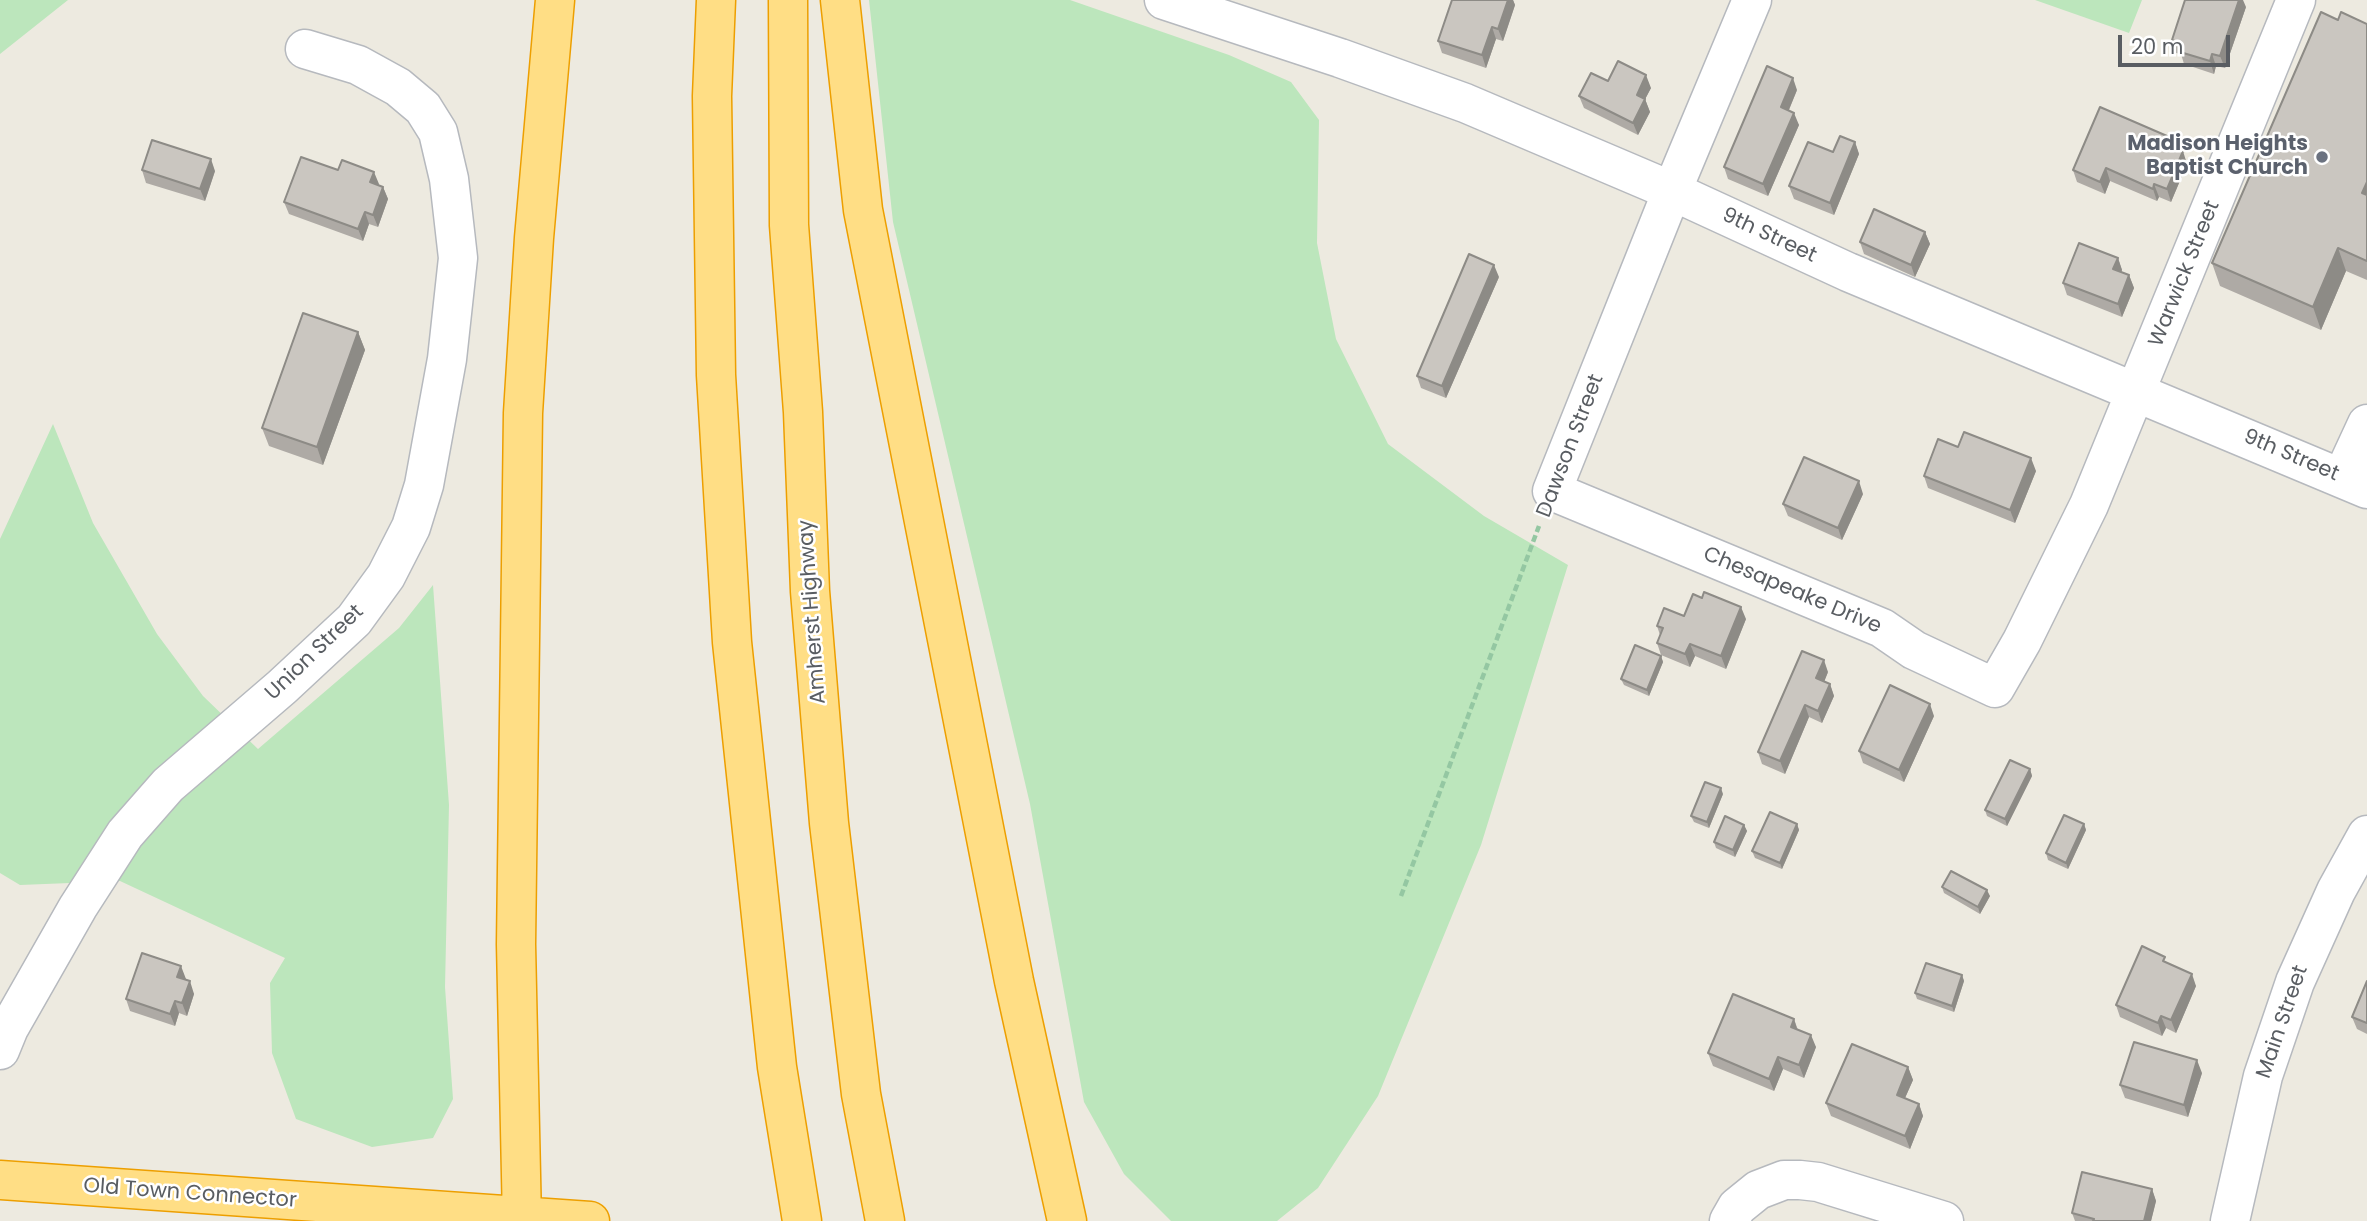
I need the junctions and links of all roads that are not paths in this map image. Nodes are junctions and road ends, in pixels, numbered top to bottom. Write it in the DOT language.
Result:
graph roads {
  1 [pos="555,0"];
  2 [pos="716,0"];
  3 [pos="788,0"];
  4 [pos="839,0"];
  5 [pos="1164,0"];
  6 [pos="1752,0"];
  7 [pos="2296,0"];
  8 [pos="305,49"];
  9 [pos="1672,191"];
  10 [pos="2137,392"];
  11 [pos="2367,424"];
  12 [pos="2355,483"];
  13 [pos="1552,491"];
  14 [pos="2367,835"];
  15 [pos="0,1050"];
  16 [pos="0,1180"];
  17 [pos="522,1218"];
  18 [pos="590,1221"];
  19 [pos="802,1221"];
  20 [pos="885,1221"];
  21 [pos="1067,1221"];
  22 [pos="1729,1221"];
  23 [pos="1944,1221"];
  24 [pos="2230,1221"];
  1 -- 17 [label="highway"];
  2 -- 19 [label="highway"];
  3 -- 20 [label="highway, Amherst Highway"];
  4 -- 21 [label="highway"];
  5 -- 9 [label="street, 9th Street"];
  6 -- 9 [label="street, Dawson Street"];
  7 -- 10 [label="street, Warwick Street"];
  8 -- 15 [label="street, Union Street"];
  9 -- 10 [label="street, 9th Street"];
  9 -- 13 [label="street, Dawson Street"];
  10 -- 12 [label="street, 9th Street"];
  10 -- 13 [label="street, Chesapeake Drive"];
  11 -- 12 [label="street"];
  14 -- 24 [label="street, Main Street"];
  16 -- 17 [label="highway, Old Town Connector"];
  17 -- 18 [label="highway, Old Town Connector"];
  22 -- 23 [label="street"];
}
